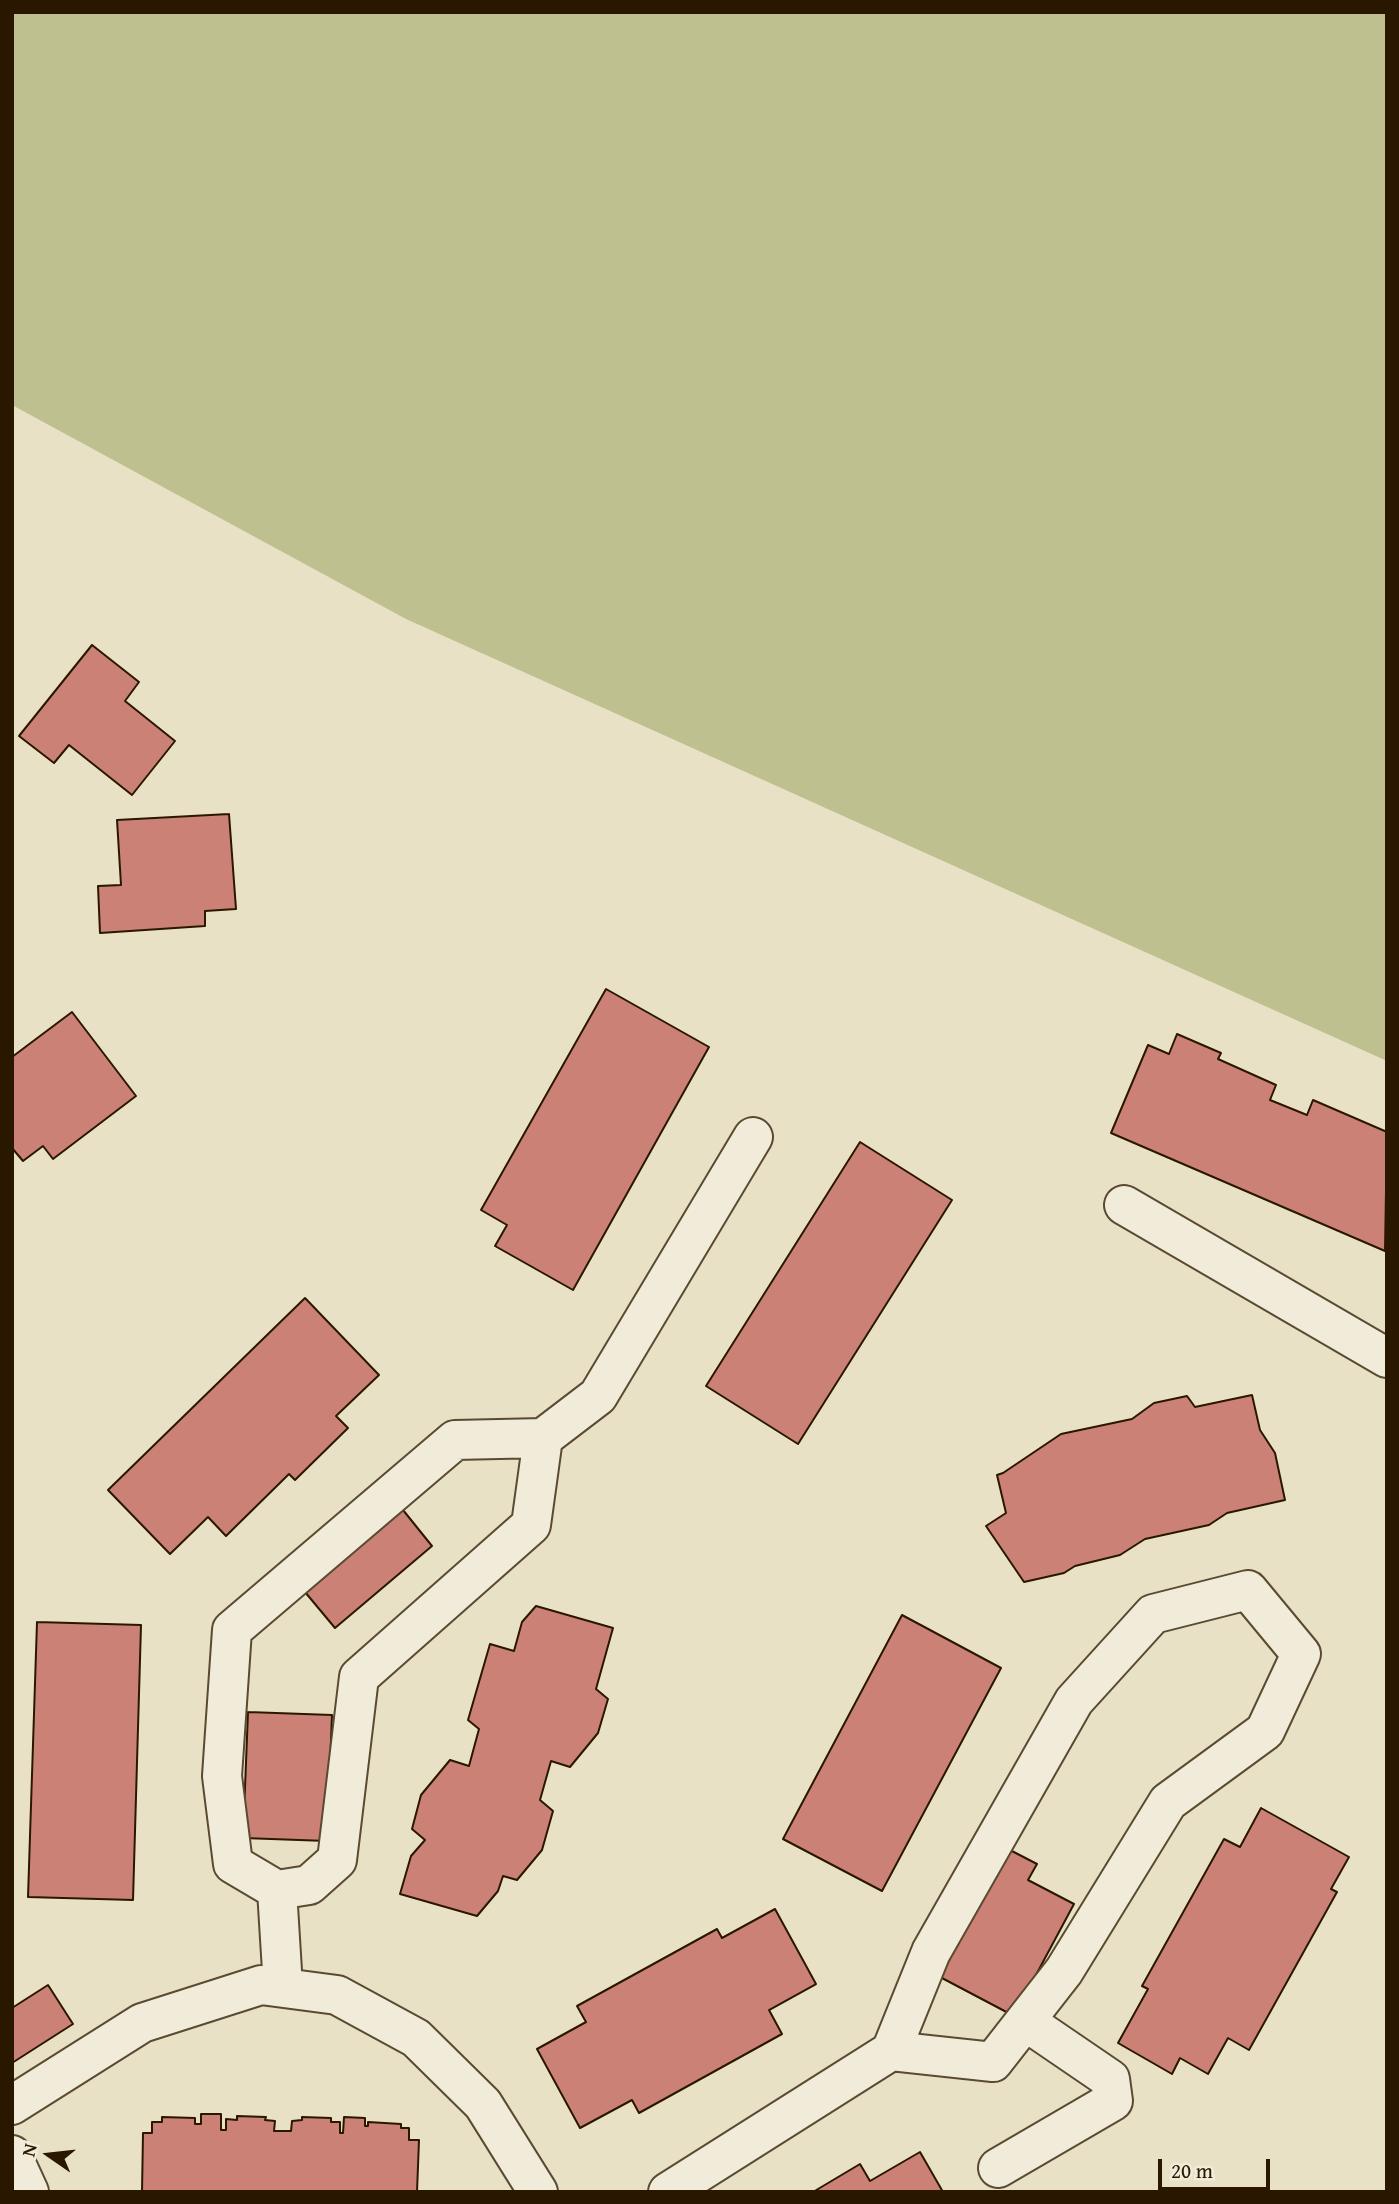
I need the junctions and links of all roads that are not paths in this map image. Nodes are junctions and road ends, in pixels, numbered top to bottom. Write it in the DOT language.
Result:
graph roads {
  1 [pos="752,1136"];
  2 [pos="1124,1205"];
  3 [pos="1387,1358"];
  4 [pos="543,1438"];
  5 [pos="276,1889"];
  6 [pos="283,1987"];
  7 [pos="1026,2021"];
  8 [pos="891,2051"];
  9 [pos="12,2105"];
  10 [pos="12,2155"];
  11 [pos="998,2168"];
  12 [pos="29,2192"];
  13 [pos="538,2192"];
  14 [pos="668,2192"];
  1 -- 4 [label="street"];
  2 -- 3 [label="street"];
  4 -- 5 [label="street"];
  4 -- 5 [label="street"];
  5 -- 6 [label="street"];
  6 -- 9 [label="street"];
  6 -- 13 [label="street"];
  7 -- 8 [label="street"];
  7 -- 8 [label="street"];
  7 -- 11 [label="street"];
  8 -- 14 [label="street"];
  10 -- 12 [label="street"];
}
